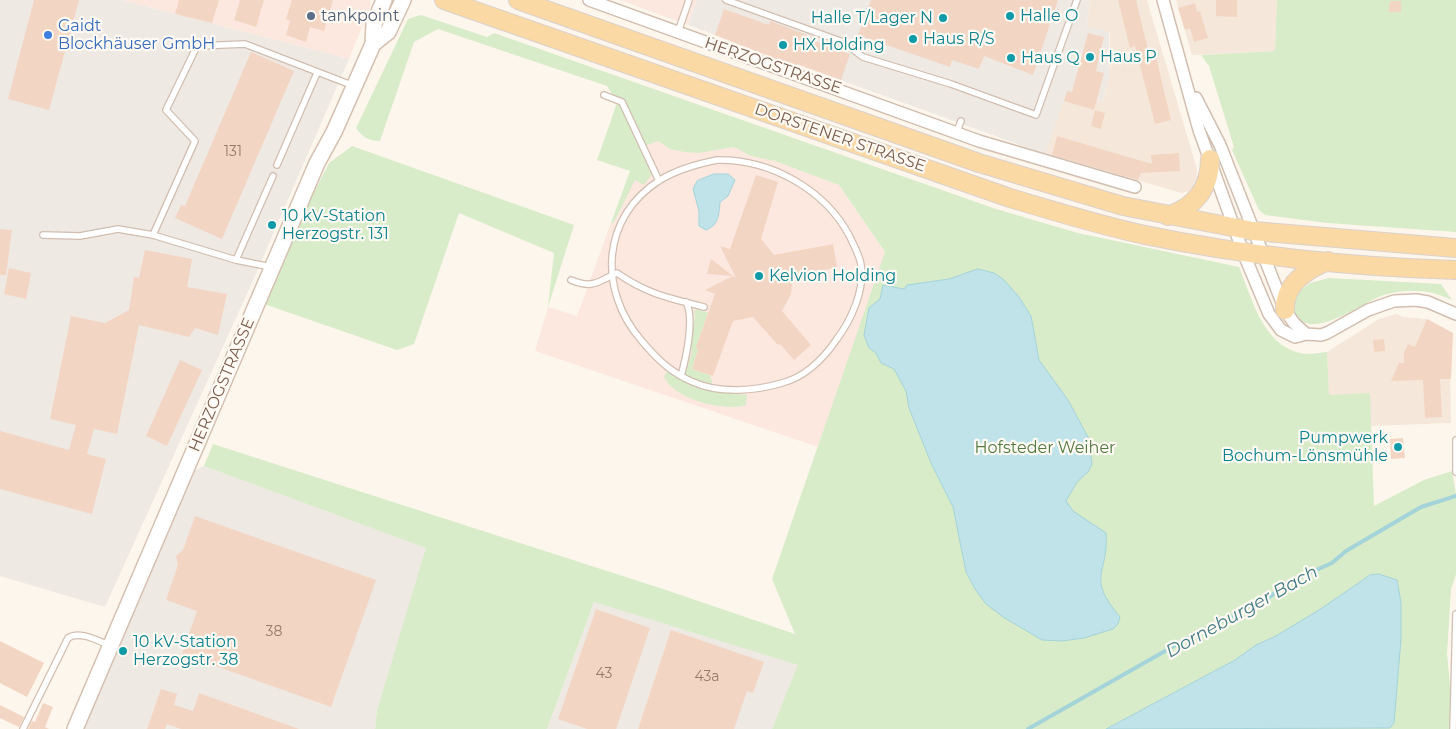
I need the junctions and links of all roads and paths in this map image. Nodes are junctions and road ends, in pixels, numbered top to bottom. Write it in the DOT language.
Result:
graph roads {
  1 [pos="384,0"];
  2 [pos="403,0"];
  3 [pos="444,0"];
  4 [pos="518,0"];
  5 [pos="689,0"];
  6 [pos="726,0"];
  7 [pos="1077,0"];
  8 [pos="1163,0"];
  9 [pos="594,1"];
  10 [pos="678,32"];
  11 [pos="373,44"];
  12 [pos="317,73"];
  13 [pos="1186,78"];
  14 [pos="354,86"];
  15 [pos="604,95"];
  16 [pos="1210,159"];
  17 [pos="278,165"];
  18 [pos="273,176"];
  19 [pos="659,181"];
  20 [pos="1136,187"];
  21 [pos="1168,216"];
  22 [pos="1234,228"];
  23 [pos="1253,231"];
  24 [pos="43,235"];
  25 [pos="153,235"];
  26 [pos="1456,248"];
  27 [pos="1243,252"];
  28 [pos="1262,255"];
  29 [pos="236,260"];
  30 [pos="1328,261"];
  31 [pos="273,268"];
  32 [pos="1456,270"];
  33 [pos="611,275"];
  34 [pos="570,280"];
  35 [pos="686,302"];
  36 [pos="704,306"];
  37 [pos="1285,310"];
  38 [pos="1456,314"];
  39 [pos="1306,334"];
  40 [pos="681,376"];
  41 [pos="1456,440"];
  42 [pos="1456,471"];
  43 [pos="1456,614"];
  44 [pos="112,645"];
  45 [pos="23,729"];
  46 [pos="75,729"];
  47 [pos="1453,729"];
  1 -- 11 [label="street, HERZOGSTRASSE"];
  2 -- 11 [label="street, HERZOGSTRASSE"];
  3 -- 27 [label="main road, DORSTENER STRASSE"];
  4 -- 21 [label="main road, DORSTENER STRASSE"];
  5 -- 10 [label="lane"];
  6 -- 7 [label="lane"];
  8 -- 13 [label="street"];
  9 -- 10 [label="street, HERZOGSTRASSE"];
  10 -- 20 [label="street, HERZOGSTRASSE"];
  11 -- 14 [label="street, HERZOGSTRASSE"];
  12 -- 14 [label="lane"];
  12 -- 17 [label="lane"];
  12 -- 25 [label="lane"];
  13 -- 16 [label="street"];
  13 -- 23 [label="street"];
  14 -- 31 [label="street, HERZOGSTRASSE"];
  15 -- 19 [label="lane"];
  16 -- 21 [label="main road"];
  16 -- 22 [label="street"];
  18 -- 29 [label="lane"];
  19 -- 33 [label="lane"];
  19 -- 40 [label="lane"];
  21 -- 22 [label="main road, DORSTENER STRASSE"];
  22 -- 23 [label="main road, DORSTENER STRASSE"];
  22 -- 27 [label="street"];
  23 -- 26 [label="main road, DORSTENER STRASSE"];
  23 -- 28 [label="street"];
  24 -- 25 [label="lane"];
  25 -- 29 [label="lane"];
  27 -- 28 [label="main road, DORSTENER STRASSE"];
  27 -- 39 [label="street"];
  28 -- 30 [label="main road, DORSTENER STRASSE"];
  28 -- 37 [label="street"];
  29 -- 31 [label="lane"];
  30 -- 32 [label="main road, DORSTENER STRASSE"];
  30 -- 37 [label="main road"];
  31 -- 44 [label="street, HERZOGSTRASSE"];
  33 -- 34 [label="lane"];
  33 -- 35 [label="lane"];
  33 -- 40 [label="lane"];
  35 -- 36 [label="lane"];
  35 -- 40 [label="lane"];
  37 -- 39 [label="street"];
  38 -- 39 [label="street"];
  41 -- 42 [label="lane"];
  43 -- 47 [label="lane"];
  44 -- 45 [label="lane"];
  44 -- 46 [label="street, HERZOGSTRASSE"];
}
